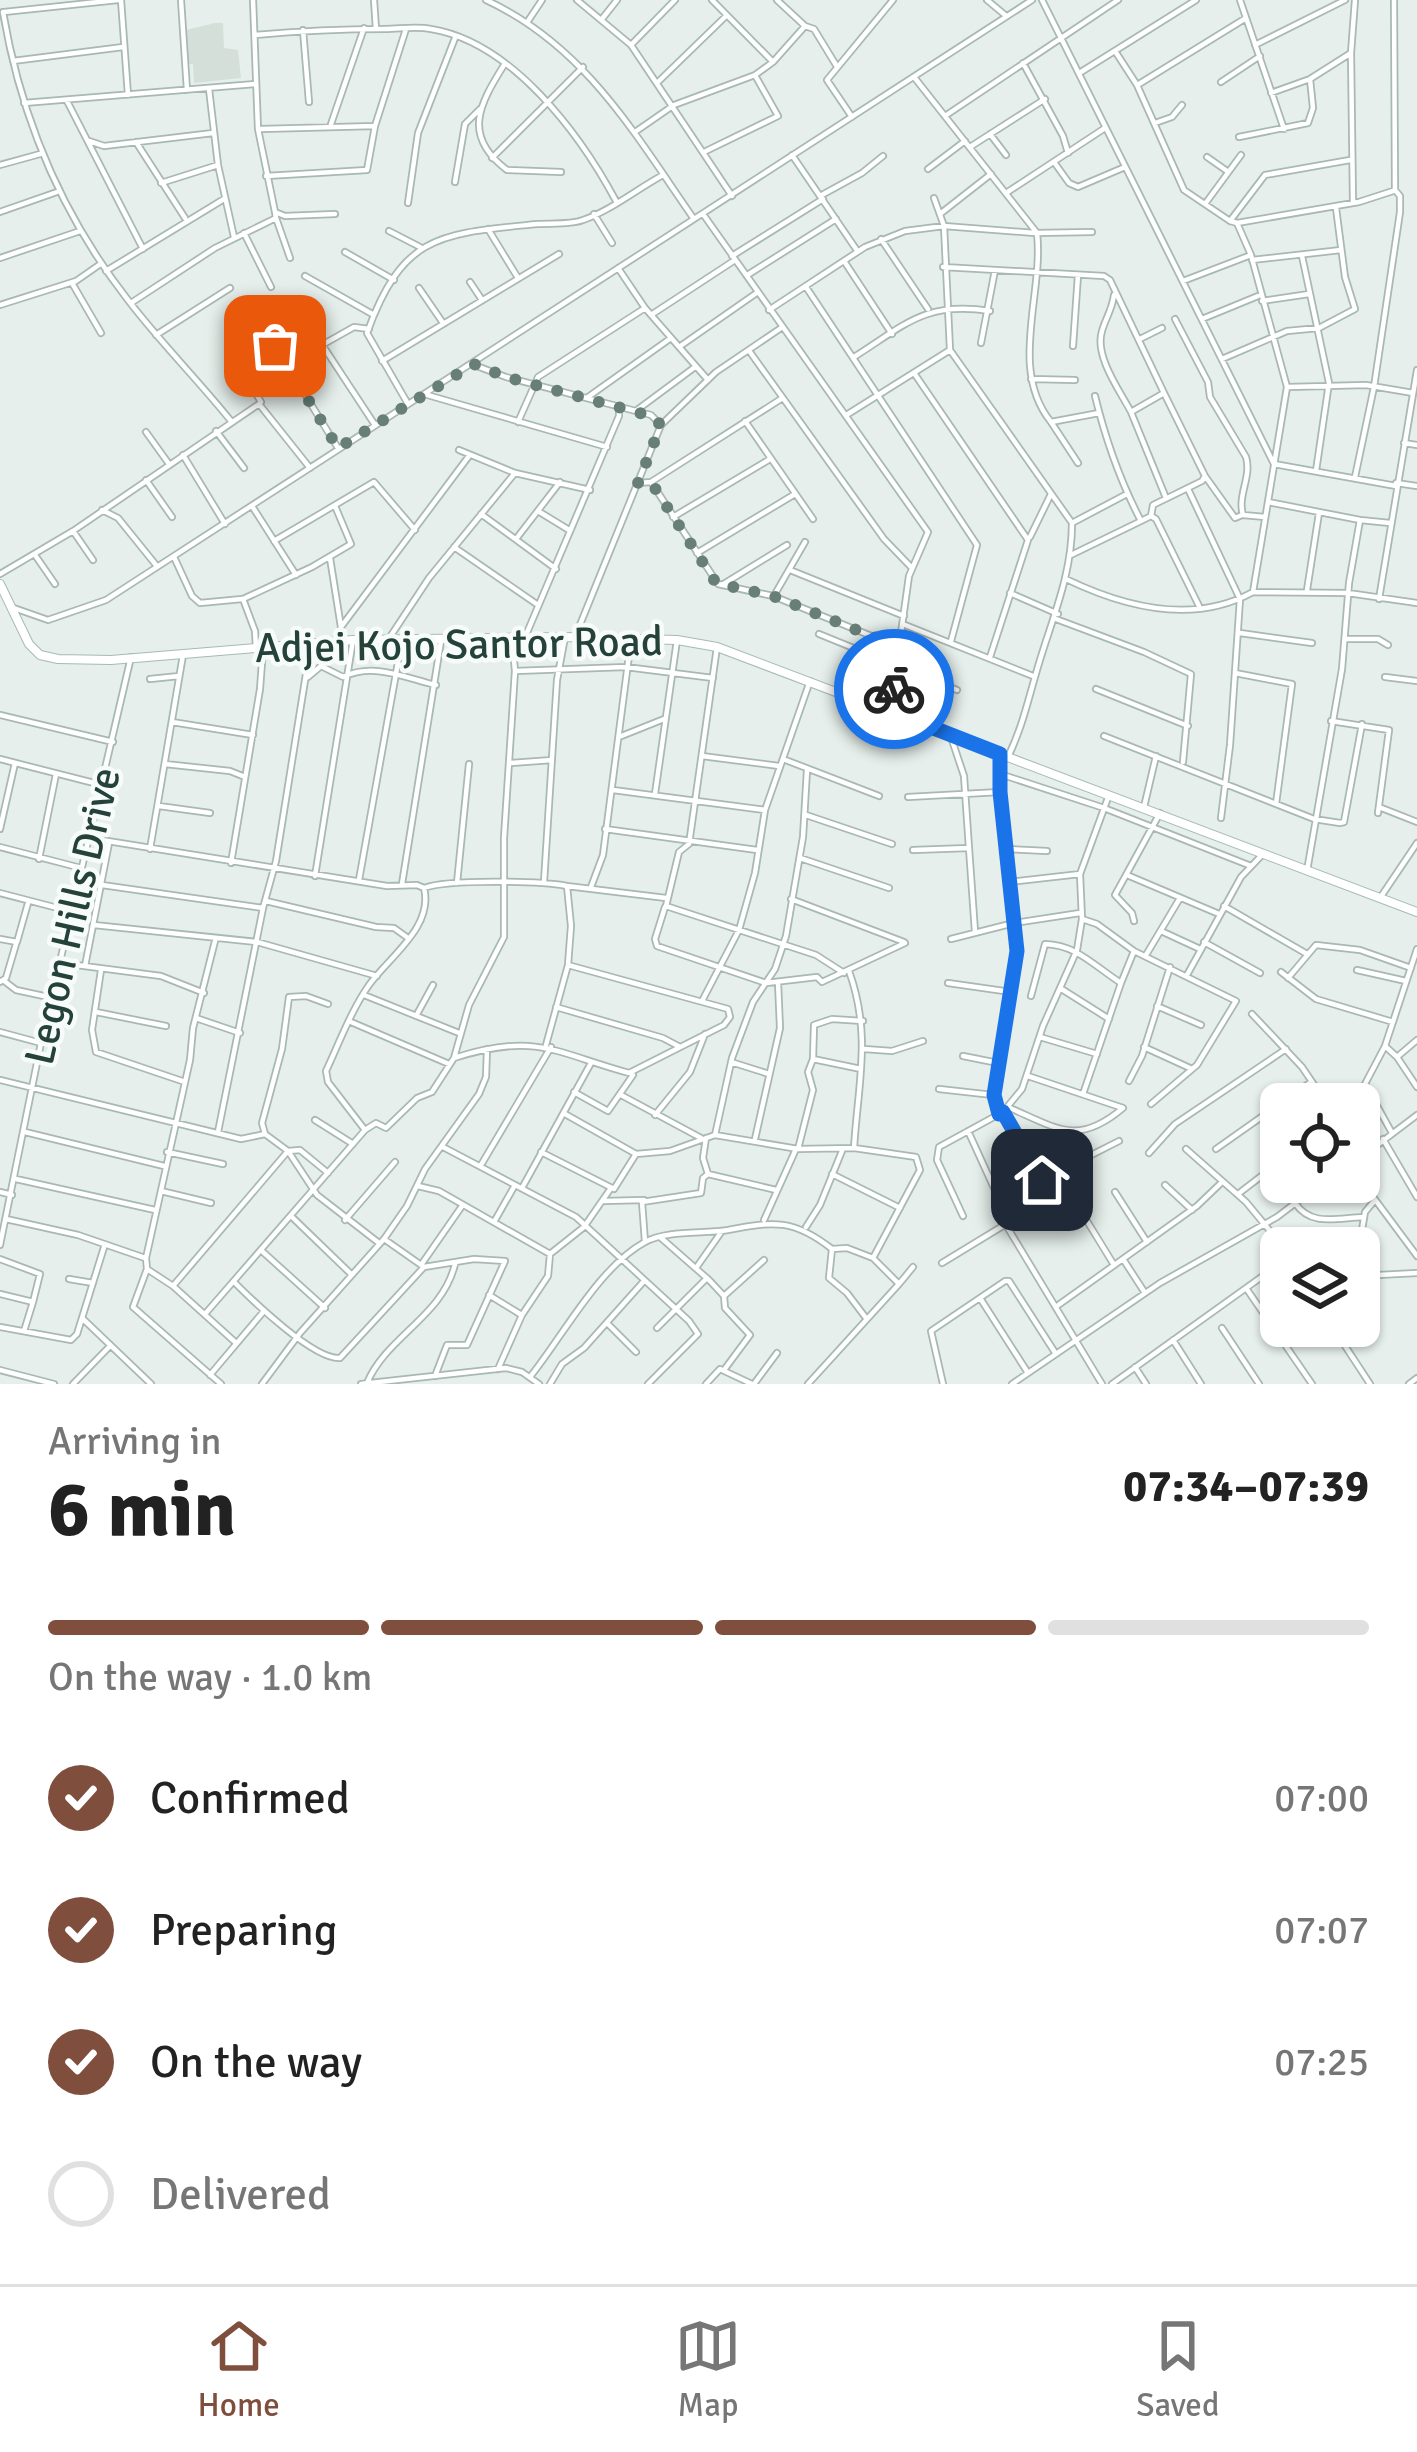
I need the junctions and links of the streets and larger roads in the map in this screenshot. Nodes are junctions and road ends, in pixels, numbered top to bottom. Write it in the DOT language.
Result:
graph roads {
  1 [pos="119,0"];
  2 [pos="181,0"];
  3 [pos="253,0"];
  4 [pos="374,0"];
  5 [pos="486,0"];
  6 [pos="542,0"];
  7 [pos="577,0"];
  8 [pos="617,0"];
  9 [pos="676,0"];
  10 [pos="712,0"];
  11 [pos="777,0"];
  12 [pos="893,0"];
  13 [pos="987,0"];
  14 [pos="1032,0"];
  15 [pos="1042,0"];
  16 [pos="1118,0"];
  17 [pos="1196,0"];
  18 [pos="1249,0"];
  19 [pos="1345,0"];
  20 [pos="1355,0"];
  21 [pos="1394,0"];
  22 [pos="74,2"];
  23 [pos="1240,2"];
  24 [pos="1327,3"];
  25 [pos="994,10"];
  26 [pos="2,12"];
  27 [pos="726,16"];
  28 [pos="1007,16"];
  29 [pos="1246,18"];
  30 [pos="602,19"];
  31 [pos="528,21"];
  32 [pos="805,26"];
  33 [pos="992,27"];
  34 [pos="364,28"];
  35 [pos="376,29"];
  36 [pos="406,29"];
  37 [pos="303,30"];
  38 [pos="255,35"];
  39 [pos="1063,36"];
  40 [pos="455,38"];
  41 [pos="631,45"];
  42 [pos="1255,45"];
  43 [pos="123,47"];
  44 [pos="1115,51"];
  45 [pos="1352,53"];
  46 [pos="1260,56"];
  47 [pos="0,58"];
  48 [pos="12,59"];
  49 [pos="773,62"];
  50 [pos="1023,63"];
  51 [pos="505,65"];
  52 [pos="583,67"];
  53 [pos="837,67"];
  54 [pos="1081,72"];
  55 [pos="755,75"];
  56 [pos="914,77"];
  57 [pos="1310,79"];
  58 [pos="658,82"];
  59 [pos="1221,82"];
  60 [pos="255,84"];
  61 [pos="1137,85"];
  62 [pos="209,89"];
  63 [pos="187,90"];
  64 [pos="1271,93"];
  65 [pos="128,95"];
  66 [pos="1045,99"];
  67 [pos="68,101"];
  68 [pos="309,102"];
  69 [pos="24,103"];
  70 [pos="551,103"];
  71 [pos="674,105"];
  72 [pos="1182,105"];
  73 [pos="480,109"];
  74 [pos="945,116"];
  75 [pos="852,118"];
  76 [pos="1155,123"];
  77 [pos="330,125"];
  78 [pos="375,126"];
  79 [pos="1105,128"];
  80 [pos="258,129"];
  81 [pos="1283,129"];
  82 [pos="634,132"];
  83 [pos="213,133"];
  84 [pos="990,134"];
  85 [pos="1238,137"];
  86 [pos="85,139"];
  87 [pos="136,142"];
  88 [pos="968,144"];
  89 [pos="706,152"];
  90 [pos="1068,153"];
  91 [pos="40,154"];
  92 [pos="792,155"];
  93 [pos="1006,155"];
  94 [pos="1240,155"];
  95 [pos="883,156"];
  96 [pos="1207,157"];
  97 [pos="492,158"];
  98 [pos="1352,160"];
  99 [pos="1054,162"];
  100 [pos="0,165"];
  101 [pos="218,165"];
  102 [pos="1125,167"];
  103 [pos="928,170"];
  104 [pos="561,172"];
  105 [pos="1228,172"];
  106 [pos="992,174"];
  107 [pos="663,175"];
  108 [pos="266,176"];
  109 [pos="455,182"];
  110 [pos="161,184"];
  111 [pos="1395,190"];
  112 [pos="57,192"];
  113 [pos="1006,194"];
  114 [pos="732,196"];
  115 [pos="821,197"];
  116 [pos="934,198"];
  117 [pos="224,199"];
  118 [pos="616,201"];
  119 [pos="408,202"];
  120 [pos="1353,203"];
  121 [pos="1205,204"];
  122 [pos="1335,206"];
  123 [pos="0,212"];
  124 [pos="335,214"];
  125 [pos="594,214"];
  126 [pos="703,214"];
  127 [pos="940,214"];
  128 [pos="276,215"];
  129 [pos="694,219"];
  130 [pos="836,219"];
  131 [pos="186,220"];
  132 [pos="1234,222"];
  133 [pos="944,226"];
  134 [pos="488,229"];
  135 [pos="80,231"];
  136 [pos="389,231"];
  137 [pos="1092,232"];
  138 [pos="244,233"];
  139 [pos="1035,233"];
  140 [pos="234,238"];
  141 [pos="881,239"];
  142 [pos="612,243"];
  143 [pos="420,247"];
  144 [pos="143,249"];
  145 [pos="1342,250"];
  146 [pos="858,251"];
  147 [pos="345,252"];
  148 [pos="560,254"];
  149 [pos="1302,256"];
  150 [pos="0,258"];
  151 [pos="290,258"];
  152 [pos="734,258"];
  153 [pos="1251,258"];
  154 [pos="844,261"];
  155 [pos="101,264"];
  156 [pos="944,267"];
  157 [pos="618,268"];
  158 [pos="995,270"];
  159 [pos="106,271"];
  160 [pos="1034,274"];
  161 [pos="746,275"];
  162 [pos="1078,275"];
  163 [pos="305,276"];
  164 [pos="518,278"];
  165 [pos="394,280"];
  166 [pos="1184,281"];
  167 [pos="470,282"];
  168 [pos="72,283"];
  169 [pos="271,287"];
  170 [pos="806,287"];
  171 [pos="230,288"];
  172 [pos="418,288"];
  173 [pos="1114,289"];
  174 [pos="758,292"];
  175 [pos="1312,294"];
  176 [pos="1261,298"];
  177 [pos="482,300"];
  178 [pos="130,304"];
  179 [pos="296,304"];
  180 [pos="0,305"];
  181 [pos="946,307"];
  182 [pos="645,308"];
  183 [pos="769,310"];
  184 [pos="929,311"];
  185 [pos="990,311"];
  186 [pos="254,312"];
  187 [pos="374,315"];
  188 [pos="651,315"];
  189 [pos="1175,319"];
  190 [pos="1202,319"];
  191 [pos="443,324"];
  192 [pos="369,328"];
  193 [pos="781,328"];
  194 [pos="1162,328"];
  195 [pos="1319,328"];
  196 [pos="101,333"];
  197 [pos="892,334"];
  198 [pos="156,335"];
  199 [pos="1273,336"];
  200 [pos="671,338"];
  201 [pos="1140,339"];
  202 [pos="981,343"];
  203 [pos="322,345"];
  204 [pos="1073,346"];
  205 [pos="679,347"];
  206 [pos="228,348"];
  207 [pos="950,350"];
  208 [pos="750,352"];
  209 [pos="854,357"];
  210 [pos="1222,359"];
  211 [pos="382,361"];
  212 [pos="474,364"];
  213 [pos="695,367"];
  214 [pos="1417,370"];
  215 [pos="914,373"];
  216 [pos="1031,379"];
  217 [pos="1075,380"];
  218 [pos="708,381"];
  219 [pos="1329,383"];
  220 [pos="532,384"];
  221 [pos="1287,387"];
  222 [pos="1374,387"];
  223 [pos="1164,392"];
  224 [pos="1413,393"];
  225 [pos="424,394"];
  226 [pos="879,395"];
  227 [pos="1095,396"];
  228 [pos="588,397"];
  229 [pos="781,399"];
  230 [pos="1414,402"];
  231 [pos="259,404"];
  232 [pos="408,404"];
  233 [pos="383,408"];
  234 [pos="619,408"];
  235 [pos="636,410"];
  236 [pos="1131,412"];
  237 [pos="1099,413"];
  238 [pos="846,415"];
  239 [pos="387,416"];
  240 [pos="231,421"];
  241 [pos="518,422"];
  242 [pos="745,422"];
  243 [pos="1052,422"];
  244 [pos="375,425"];
  245 [pos="661,425"];
  246 [pos="216,431"];
  247 [pos="146,432"];
  248 [pos="1404,443"];
  249 [pos="1417,445"];
  250 [pos="607,447"];
  251 [pos="338,448"];
  252 [pos="459,450"];
  253 [pos="183,454"];
  254 [pos="470,456"];
  255 [pos="770,459"];
  256 [pos="170,464"];
  257 [pos="1078,464"];
  258 [pos="1274,464"];
  259 [pos="244,468"];
  260 [pos="310,469"];
  261 [pos="1316,471"];
  262 [pos="515,472"];
  263 [pos="1205,476"];
  264 [pos="1355,477"];
  265 [pos="146,480"];
  266 [pos="560,482"];
  267 [pos="651,482"];
  268 [pos="638,483"];
  269 [pos="1396,484"];
  270 [pos="1417,486"];
  271 [pos="1188,489"];
  272 [pos="590,490"];
  273 [pos="795,494"];
  274 [pos="1051,494"];
  275 [pos="1127,494"];
  276 [pos="1166,497"];
  277 [pos="1268,502"];
  278 [pos="252,506"];
  279 [pos="335,506"];
  280 [pos="103,510"];
  281 [pos="538,511"];
  282 [pos="1319,513"];
  283 [pos="481,514"];
  284 [pos="1243,514"];
  285 [pos="172,517"];
  286 [pos="673,517"];
  287 [pos="1151,517"];
  288 [pos="1265,517"];
  289 [pos="813,519"];
  290 [pos="1360,520"];
  291 [pos="1141,521"];
  292 [pos="1072,523"];
  293 [pos="225,524"];
  294 [pos="1390,524"];
  295 [pos="415,530"];
  296 [pos="73,531"];
  297 [pos="571,531"];
  298 [pos="516,539"];
  299 [pos="1028,540"];
  300 [pos="274,541"];
  301 [pos="805,542"];
  302 [pos="788,545"];
  303 [pos="454,547"];
  304 [pos="696,554"];
  305 [pos="35,555"];
  306 [pos="1071,555"];
  307 [pos="174,557"];
  308 [pos="330,558"];
  309 [pos="93,560"];
  310 [pos="158,567"];
  311 [pos="911,567"];
  312 [pos="556,569"];
  313 [pos="790,570"];
  314 [pos="0,574"];
  315 [pos="296,575"];
  316 [pos="1066,579"];
  317 [pos="0,584"];
  318 [pos="55,584"];
  319 [pos="722,585"];
  320 [pos="1307,591"];
  321 [pos="1253,592"];
  322 [pos="1010,593"];
  323 [pos="1348,593"];
  324 [pos="773,596"];
  325 [pos="244,599"];
  326 [pos="1240,599"];
  327 [pos="1379,599"];
  328 [pos="6,602"];
  329 [pos="1417,603"];
  330 [pos="1199,606"];
  331 [pos="540,607"];
  332 [pos="904,616"];
  333 [pos="1057,617"];
  334 [pos="904,625"];
  335 [pos="341,627"];
  336 [pos="1239,633"];
  337 [pos="819,634"];
  338 [pos="512,638"];
  339 [pos="524,638"];
  340 [pos="570,638"];
  341 [pos="1346,639"];
  342 [pos="348,640"];
  343 [pos="388,640"];
  344 [pos="402,640"];
  345 [pos="631,640"];
  346 [pos="677,640"];
  347 [pos="441,641"];
  348 [pos="951,641"];
  349 [pos="1312,643"];
  350 [pos="1388,645"];
  351 [pos="717,647"];
  352 [pos="260,648"];
  353 [pos="311,648"];
  354 [pos="901,648"];
  355 [pos="183,655"];
  356 [pos="131,657"];
  357 [pos="990,657"];
  358 [pos="899,664"];
  359 [pos="321,666"];
  360 [pos="626,667"];
  361 [pos="562,669"];
  362 [pos="672,670"];
  363 [pos="514,671"];
  364 [pos="395,672"];
  365 [pos="1235,674"];
  366 [pos="349,675"];
  367 [pos="179,676"];
  368 [pos="1385,676"];
  369 [pos="307,677"];
  370 [pos="1035,677"];
  371 [pos="713,678"];
  372 [pos="150,680"];
  373 [pos="810,681"];
  374 [pos="1417,681"];
  375 [pos="436,685"];
  376 [pos="1096,689"];
  377 [pos="957,690"];
  378 [pos="890,711"];
  379 [pos="0,716"];
  380 [pos="665,719"];
  381 [pos="172,722"];
  382 [pos="1331,722"];
  383 [pos="1362,724"];
  384 [pos="1189,726"];
  385 [pos="950,733"];
  386 [pos="253,735"];
  387 [pos="619,736"];
  388 [pos="1104,736"];
  389 [pos="964,738"];
  390 [pos="112,742"];
  391 [pos="958,750"];
  392 [pos="1004,755"];
  393 [pos="701,756"];
  394 [pos="1156,756"];
  395 [pos="0,759"];
  396 [pos="552,760"];
  397 [pos="782,762"];
  398 [pos="15,763"];
  399 [pos="511,763"];
  400 [pos="165,764"];
  401 [pos="469,764"];
  402 [pos="1183,764"];
  403 [pos="807,770"];
  404 [pos="56,774"];
  405 [pos="1000,774"];
  406 [pos="245,777"];
  407 [pos="1226,783"];
  408 [pos="102,785"];
  409 [pos="613,790"];
  410 [pos="1000,792"];
  411 [pos="655,794"];
  412 [pos="1109,795"];
  413 [pos="879,796"];
  414 [pos="966,796"];
  415 [pos="908,797"];
  416 [pos="694,798"];
  417 [pos="1276,804"];
  418 [pos="159,806"];
  419 [pos="1144,807"];
  420 [pos="1104,808"];
  421 [pos="765,810"];
  422 [pos="210,813"];
  423 [pos="1160,813"];
  424 [pos="806,815"];
  425 [pos="1221,818"];
  426 [pos="1314,819"];
  427 [pos="1417,822"];
  428 [pos="1151,828"];
  429 [pos="0,829"];
  430 [pos="605,829"];
  431 [pos="89,838"];
  432 [pos="690,841"];
  433 [pos="109,843"];
  434 [pos="892,844"];
  435 [pos="1417,844"];
  436 [pos="0,847"];
  437 [pos="969,848"];
  438 [pos="150,849"];
  439 [pos="1006,849"];
  440 [pos="757,850"];
  441 [pos="913,850"];
  442 [pos="1047,851"];
  443 [pos="1262,855"];
  444 [pos="800,858"];
  445 [pos="39,860"];
  446 [pos="231,863"];
  447 [pos="1251,866"];
  448 [pos="82,868"];
  449 [pos="273,870"];
  450 [pos="1307,871"];
  451 [pos="1080,874"];
  452 [pos="1127,875"];
  453 [pos="315,876"];
  454 [pos="359,880"];
  455 [pos="544,882"];
  456 [pos="1009,882"];
  457 [pos="457,883"];
  458 [pos="504,883"];
  459 [pos="102,885"];
  460 [pos="402,886"];
  461 [pos="567,886"];
  462 [pos="592,887"];
  463 [pos="424,888"];
  464 [pos="889,888"];
  465 [pos="0,893"];
  466 [pos="1180,898"];
  467 [pos="1380,898"];
  468 [pos="791,899"];
  469 [pos="666,902"];
  470 [pos="28,903"];
  471 [pos="264,905"];
  472 [pos="1224,906"];
  473 [pos="73,912"];
  474 [pos="1417,912"];
  475 [pos="1219,914"];
  476 [pos="1081,916"];
  477 [pos="1134,921"];
  478 [pos="1014,923"];
  479 [pos="94,925"];
  480 [pos="739,930"];
  481 [pos="1161,931"];
  482 [pos="975,933"];
  483 [pos="0,938"];
  484 [pos="408,938"];
  485 [pos="951,939"];
  486 [pos="215,940"];
  487 [pos="17,942"];
  488 [pos="257,942"];
  489 [pos="784,944"];
  490 [pos="1202,945"];
  491 [pos="1417,949"];
  492 [pos="1077,950"];
  493 [pos="1134,951"];
  494 [pos="1146,955"];
  495 [pos="1309,955"];
  496 [pos="61,963"];
  497 [pos="568,964"];
  498 [pos="718,965"];
  499 [pos="85,967"];
  500 [pos="1170,967"];
  501 [pos="1411,968"];
  502 [pos="101,970"];
  503 [pos="1357,970"];
  504 [pos="846,972"];
  505 [pos="1281,972"];
  506 [pos="1260,973"];
  507 [pos="1187,975"];
  508 [pos="376,976"];
  509 [pos="1288,978"];
  510 [pos="2,981"];
  511 [pos="1406,981"];
  512 [pos="778,982"];
  513 [pos="766,983"];
  514 [pos="948,983"];
  515 [pos="1121,983"];
  516 [pos="433,985"];
  517 [pos="1060,988"];
  518 [pos="1011,992"];
  519 [pos="204,993"];
  520 [pos="364,995"];
  521 [pos="1030,997"];
  522 [pos="54,998"];
  523 [pos="701,1001"];
  524 [pos="328,1004"];
  525 [pos="1156,1005"];
  526 [pos="556,1007"];
  527 [pos="96,1012"];
  528 [pos="1252,1015"];
  529 [pos="416,1016"];
  530 [pos="196,1018"];
  531 [pos="1109,1018"];
  532 [pos="863,1021"];
  533 [pos="351,1022"];
  534 [pos="1393,1022"];
  535 [pos="1201,1024"];
  536 [pos="166,1026"];
  537 [pos="0,1032"];
  538 [pos="706,1032"];
  539 [pos="240,1033"];
  540 [pos="459,1033"];
  541 [pos="1040,1037"];
  542 [pos="1417,1040"];
  543 [pos="923,1041"];
  544 [pos="41,1043"];
  545 [pos="549,1046"];
  546 [pos="1385,1046"];
  547 [pos="680,1047"];
  548 [pos="1144,1047"];
  549 [pos="487,1048"];
  550 [pos="864,1049"];
  551 [pos="1286,1049"];
  552 [pos="1096,1054"];
  553 [pos="963,1056"];
  554 [pos="1397,1057"];
  555 [pos="813,1059"];
  556 [pos="452,1061"];
  557 [pos="730,1062"];
  558 [pos="591,1063"];
  559 [pos="998,1063"];
  560 [pos="862,1069"];
  561 [pos="1192,1069"];
  562 [pos="634,1071"];
  563 [pos="769,1074"];
  564 [pos="1028,1076"];
  565 [pos="0,1080"];
  566 [pos="1129,1081"];
  567 [pos="185,1082"];
  568 [pos="1310,1082"];
  569 [pos="1366,1083"];
  570 [pos="1417,1087"];
  571 [pos="35,1089"];
  572 [pos="939,1089"];
  573 [pos="574,1091"];
  574 [pos="1083,1094"];
  575 [pos="621,1095"];
  576 [pos="994,1095"];
  577 [pos="1151,1104"];
  578 [pos="1004,1112"];
  579 [pos="565,1114"];
  580 [pos="1380,1114"];
  581 [pos="655,1115"];
  582 [pos="1416,1116"];
  583 [pos="315,1120"];
  584 [pos="174,1121"];
  585 [pos="365,1130"];
  586 [pos="968,1131"];
  587 [pos="25,1132"];
  588 [pos="218,1132"];
  589 [pos="1392,1133"];
  590 [pos="265,1134"];
  591 [pos="715,1135"];
  592 [pos="705,1139"];
  593 [pos="755,1139"];
  594 [pos="1383,1139"];
  595 [pos="1119,1141"];
  596 [pos="1380,1142"];
  597 [pos="353,1144"];
  598 [pos="442,1147"];
  599 [pos="854,1148"];
  600 [pos="797,1149"];
  601 [pos="1186,1149"];
  602 [pos="1216,1149"];
  603 [pos="288,1151"];
  604 [pos="842,1151"];
  605 [pos="167,1152"];
  606 [pos="541,1152"];
  607 [pos="1149,1153"];
  608 [pos="636,1154"];
  609 [pos="395,1162"];
  610 [pos="223,1164"];
  611 [pos="164,1166"];
  612 [pos="480,1167"];
  613 [pos="328,1173"];
  614 [pos="708,1174"];
  615 [pos="832,1174"];
  616 [pos="1260,1177"];
  617 [pos="16,1179"];
  618 [pos="1221,1183"];
  619 [pos="1166,1185"];
  620 [pos="418,1186"];
  621 [pos="519,1186"];
  622 [pos="611,1188"];
  623 [pos="313,1190"];
  624 [pos="776,1190"];
  625 [pos="161,1191"];
  626 [pos="0,1192"];
  627 [pos="1115,1192"];
  628 [pos="1238,1194"];
  629 [pos="12,1196"];
  630 [pos="1417,1196"];
  631 [pos="644,1200"];
  632 [pos="604,1201"];
  633 [pos="211,1203"];
  634 [pos="1295,1203"];
  635 [pos="1373,1203"];
  636 [pos="1377,1203"];
  637 [pos="463,1205"];
  638 [pos="900,1208"];
  639 [pos="155,1210"];
  640 [pos="1192,1210"];
  641 [pos="963,1216"];
  642 [pos="292,1217"];
  643 [pos="1363,1217"];
  644 [pos="6,1219"];
  645 [pos="346,1220"];
  646 [pos="494,1222"];
  647 [pos="763,1223"];
  648 [pos="1008,1224"];
  649 [pos="1263,1225"];
  650 [pos="584,1227"];
  651 [pos="1362,1227"];
  652 [pos="805,1229"];
  653 [pos="722,1231"];
  654 [pos="661,1237"];
  655 [pos="1,1240"];
  656 [pos="381,1241"];
  657 [pos="646,1242"];
  658 [pos="1147,1242"];
  659 [pos="105,1244"];
  660 [pos="832,1249"];
  661 [pos="262,1252"];
  662 [pos="550,1254"];
  663 [pos="1417,1256"];
  664 [pos="0,1258"];
  665 [pos="146,1258"];
  666 [pos="873,1258"];
  667 [pos="1123,1258"];
  668 [pos="620,1260"];
  669 [pos="764,1260"];
  670 [pos="942,1263"];
  671 [pos="455,1264"];
  672 [pos="1114,1265"];
  673 [pos="422,1266"];
  674 [pos="913,1267"];
  675 [pos="696,1268"];
  676 [pos="147,1269"];
  677 [pos="1417,1273"];
  678 [pos="1380,1274"];
  679 [pos="352,1275"];
  680 [pos="707,1278"];
  681 [pos="1260,1278"];
  682 [pos="69,1279"];
  683 [pos="644,1281"];
  684 [pos="234,1282"];
  685 [pos="93,1283"];
  686 [pos="899,1284"];
  687 [pos="173,1286"];
  688 [pos="1246,1288"];
  689 [pos="1145,1293"];
  690 [pos="0,1294"];
  691 [pos="490,1295"];
  692 [pos="724,1296"];
  693 [pos="980,1298"];
  694 [pos="33,1302"];
  695 [pos="1057,1306"];
  696 [pos="325,1308"];
  697 [pos="677,1310"];
  698 [pos="264,1311"];
  699 [pos="205,1314"];
  700 [pos="522,1315"];
  701 [pos="82,1318"];
  702 [pos="866,1318"];
  703 [pos="607,1323"];
  704 [pos="0,1327"];
  705 [pos="657,1328"];
  706 [pos="1222,1328"];
  707 [pos="24,1332"];
  708 [pos="297,1339"];
  709 [pos="1078,1340"];
  710 [pos="1173,1340"];
  711 [pos="235,1342"];
  712 [pos="110,1346"];
  713 [pos="1346,1347"];
  714 [pos="636,1352"];
  715 [pos="777,1353"];
  716 [pos="549,1354"];
  717 [pos="1056,1354"];
  718 [pos="562,1364"];
  719 [pos="1135,1367"];
  720 [pos="498,1369"];
  721 [pos="0,1370"];
  722 [pos="724,1370"];
  723 [pos="1028,1373"];
  724 [pos="210,1375"];
  725 [pos="80,1376"];
  726 [pos="530,1377"];
  727 [pos="1417,1378"];
  728 [pos="431,1379"];
  729 [pos="217,1383"];
  730 [pos="368,1383"];
  731 [pos="54,1384"];
  732 [pos="73,1384"];
  733 [pos="88,1384"];
  734 [pos="152,1384"];
  735 [pos="262,1384"];
  736 [pos="539,1384"];
  737 [pos="550,1384"];
  738 [pos="649,1384"];
  739 [pos="706,1384"];
  740 [pos="753,1384"];
  741 [pos="808,1384"];
  742 [pos="943,1384"];
  743 [pos="1012,1384"];
  744 [pos="1102,1384"];
  745 [pos="1112,1384"];
  746 [pos="1146,1384"];
  747 [pos="1202,1384"];
  748 [pos="1258,1384"];
  749 [pos="1312,1384"];
  750 [pos="1370,1384"];
  751 [pos="1408,1384"];
  1 -- 22 [label="street"];
  1 -- 43 [label="street"];
  2 -- 63 [label="street"];
  3 -- 38 [label="street"];
  4 -- 35 [label="street"];
  5 -- 31 [label="street"];
  6 -- 31 [label="street"];
  7 -- 30 [label="street"];
  8 -- 30 [label="street"];
  9 -- 41 [label="street"];
  10 -- 27 [label="street"];
  11 -- 32 [label="street"];
  12 -- 53 [label="street"];
  13 -- 25 [label="street"];
  14 -- 28 [label="street"];
  15 -- 39 [label="street"];
  16 -- 39 [label="street"];
  17 -- 44 [label="street"];
  18 -- 23 [label="street"];
  19 -- 24 [label="street"];
  20 -- 45 [label="street"];
  21 -- 111 [label="street"];
  22 -- 26 [label="street"];
  23 -- 29 [label="street"];
  24 -- 42 [label="street"];
  25 -- 28 [label="street"];
  25 -- 33 [label="street"];
  26 -- 48 [label="street"];
  27 -- 49 [label="street"];
  27 -- 58 [label="street"];
  28 -- 33 [label="street"];
  29 -- 42 [label="street"];
  29 -- 61 [label="street"];
  30 -- 41 [label="street"];
  31 -- 52 [label="street"];
  32 -- 49 [label="street"];
  32 -- 53 [label="street"];
  33 -- 56 [label="street"];
  34 -- 35 [label="street"];
  34 -- 37 [label="street"];
  34 -- 77 [label="street"];
  35 -- 36 [label="street"];
  36 -- 40 [label="street"];
  36 -- 78 [label="street"];
  37 -- 38 [label="street"];
  37 -- 68 [label="street"];
  38 -- 60 [label="street"];
  39 -- 50 [label="street"];
  39 -- 54 [label="street"];
  40 -- 51 [label="street"];
  40 -- 119 [label="street"];
  41 -- 58 [label="street"];
  42 -- 46 [label="street"];
  43 -- 48 [label="street"];
  43 -- 65 [label="street"];
  44 -- 54 [label="street"];
  44 -- 61 [label="street"];
  45 -- 57 [label="street"];
  45 -- 98 [label="street"];
  46 -- 59 [label="street"];
  46 -- 64 [label="street"];
  47 -- 48 [label="street"];
  48 -- 69 [label="street"];
  49 -- 55 [label="street"];
  50 -- 66 [label="street"];
  50 -- 74 [label="street"];
  51 -- 70 [label="street"];
  51 -- 73 [label="street"];
  52 -- 70 [label="street"];
  52 -- 82 [label="street"];
  53 -- 75 [label="street"];
  54 -- 79 [label="street"];
  55 -- 71 [label="street"];
  55 -- 89 [label="street"];
  56 -- 74 [label="street"];
  56 -- 75 [label="street"];
  57 -- 64 [label="street"];
  57 -- 81 [label="street"];
  58 -- 71 [label="street"];
  60 -- 62 [label="street"];
  60 -- 80 [label="street"];
  61 -- 76 [label="street"];
  62 -- 63 [label="street"];
  62 -- 83 [label="street"];
  63 -- 65 [label="street"];
  64 -- 81 [label="street"];
  65 -- 67 [label="street"];
  66 -- 84 [label="street"];
  66 -- 90 [label="street"];
  67 -- 69 [label="street"];
  67 -- 86 [label="street"];
  69 -- 91 [label="street"];
  70 -- 97 [label="street"];
  70 -- 118 [label="street"];
  71 -- 82 [label="street"];
  71 -- 89 [label="street"];
  72 -- 76 [label="street"];
  73 -- 97 [label="street"];
  73 -- 109 [label="street"];
  74 -- 88 [label="street"];
  75 -- 92 [label="street"];
  76 -- 121 [label="street"];
  77 -- 78 [label="street"];
  77 -- 80 [label="street"];
  78 -- 108 [label="street"];
  79 -- 90 [label="street"];
  79 -- 102 [label="street"];
  80 -- 108 [label="street"];
  81 -- 85 [label="street"];
  82 -- 107 [label="street"];
  83 -- 87 [label="street"];
  83 -- 101 [label="street"];
  84 -- 88 [label="street"];
  84 -- 93 [label="street"];
  86 -- 87 [label="street"];
  86 -- 144 [label="street"];
  87 -- 110 [label="street"];
  88 -- 103 [label="street"];
  88 -- 106 [label="street"];
  89 -- 114 [label="street"];
  90 -- 99 [label="street"];
  91 -- 100 [label="street"];
  91 -- 112 [label="street"];
  92 -- 114 [label="street"];
  92 -- 115 [label="street"];
  94 -- 105 [label="street"];
  95 -- 115 [label="street"];
  96 -- 105 [label="street"];
  97 -- 104 [label="street"];
  98 -- 120 [label="street"];
  98 -- 132 [label="street"];
  99 -- 102 [label="street"];
  99 -- 113 [label="street"];
  101 -- 110 [label="street"];
  101 -- 117 [label="street"];
  102 -- 166 [label="street"];
  105 -- 121 [label="street"];
  106 -- 113 [label="street"];
  106 -- 127 [label="street"];
  107 -- 118 [label="street"];
  107 -- 129 [label="street"];
  108 -- 128 [label="street"];
  110 -- 131 [label="street"];
  111 -- 120 [label="street"];
  111 -- 222 [label="street"];
  112 -- 123 [label="street"];
  112 -- 135 [label="street"];
  113 -- 139 [label="street"];
  114 -- 126 [label="street"];
  115 -- 130 [label="street"];
  115 -- 152 [label="street"];
  116 -- 127 [label="street"];
  117 -- 131 [label="street"];
  117 -- 140 [label="street"];
  118 -- 125 [label="street"];
  120 -- 122 [label="street"];
  121 -- 132 [label="street"];
  122 -- 132 [label="street"];
  122 -- 145 [label="street"];
  124 -- 128 [label="street"];
  125 -- 134 [label="street"];
  125 -- 142 [label="street"];
  126 -- 129 [label="street"];
  126 -- 152 [label="street"];
  127 -- 133 [label="street"];
  128 -- 138 [label="street"];
  128 -- 151 [label="street"];
  129 -- 157 [label="street"];
  130 -- 146 [label="street"];
  130 -- 161 [label="street"];
  131 -- 144 [label="street"];
  132 -- 153 [label="street"];
  133 -- 139 [label="street"];
  133 -- 141 [label="street"];
  133 -- 156 [label="street"];
  134 -- 143 [label="street"];
  134 -- 164 [label="street"];
  135 -- 150 [label="street"];
  135 -- 155 [label="street"];
  136 -- 143 [label="street"];
  137 -- 139 [label="street"];
  138 -- 140 [label="street"];
  138 -- 169 [label="street"];
  139 -- 160 [label="street"];
  140 -- 178 [label="street"];
  141 -- 146 [label="street"];
  141 -- 184 [label="street"];
  143 -- 165 [label="street"];
  144 -- 159 [label="street"];
  145 -- 149 [label="street"];
  145 -- 195 [label="street"];
  146 -- 154 [label="street"];
  147 -- 165 [label="street"];
  148 -- 164 [label="street"];
  149 -- 153 [label="street"];
  149 -- 175 [label="street"];
  152 -- 161 [label="street"];
  152 -- 188 [label="street"];
  153 -- 166 [label="street"];
  153 -- 176 [label="street"];
  154 -- 170 [label="street"];
  154 -- 197 [label="street"];
  155 -- 159 [label="street"];
  155 -- 168 [label="street"];
  156 -- 158 [label="street"];
  156 -- 181 [label="street"];
  157 -- 182 [label="street"];
  157 -- 212 [label="street"];
  158 -- 160 [label="street"];
  158 -- 185 [label="street"];
  159 -- 178 [label="street"];
  160 -- 162 [label="street"];
  160 -- 216 [label="street"];
  161 -- 174 [label="street"];
  162 -- 173 [label="street"];
  162 -- 204 [label="street"];
  163 -- 187 [label="street"];
  164 -- 177 [label="street"];
  165 -- 187 [label="street"];
  166 -- 190 [label="street"];
  167 -- 177 [label="street"];
  168 -- 180 [label="street"];
  168 -- 196 [label="street"];
  170 -- 183 [label="street"];
  170 -- 209 [label="street"];
  171 -- 198 [label="street"];
  172 -- 191 [label="street"];
  173 -- 201 [label="street"];
  173 -- 236 [label="street"];
  174 -- 183 [label="street"];
  174 -- 205 [label="street"];
  175 -- 176 [label="street"];
  175 -- 195 [label="street"];
  176 -- 190 [label="street"];
  176 -- 199 [label="street"];
  177 -- 191 [label="street"];
  178 -- 198 [label="street"];
  179 -- 203 [label="street"];
  181 -- 184 [label="street"];
  181 -- 185 [label="street"];
  181 -- 207 [label="street"];
  182 -- 188 [label="street"];
  182 -- 220 [label="street"];
  183 -- 193 [label="street"];
  184 -- 197 [label="street"];
  185 -- 202 [label="street"];
  186 -- 251 [label="street"];
  187 -- 192 [label="street"];
  188 -- 200 [label="street"];
  189 -- 284 [label="street"];
  190 -- 210 [label="street"];
  191 -- 211 [label="street"];
  192 -- 203 [label="street"];
  192 -- 211 [label="street"];
  193 -- 208 [label="street"];
  193 -- 238 [label="street"];
  194 -- 201 [label="street"];
  195 -- 199 [label="street"];
  195 -- 219 [label="street"];
  197 -- 209 [label="street"];
  198 -- 240 [label="street"];
  199 -- 210 [label="street"];
  199 -- 221 [label="street"];
  200 -- 205 [label="street"];
  200 -- 228 [label="street"];
  201 -- 223 [label="street"];
  203 -- 244 [label="street"];
  205 -- 218 [label="street"];
  206 -- 231 [label="street"];
  207 -- 215 [label="street"];
  207 -- 274 [label="street"];
  208 -- 218 [label="street"];
  208 -- 229 [label="street"];
  209 -- 226 [label="street"];
  210 -- 258 [label="street"];
  211 -- 232 [label="street"];
  212 -- 220 [label="street"];
  212 -- 225 [label="street"];
  213 -- 235 [label="street"];
  214 -- 224 [label="street"];
  215 -- 226 [label="street"];
  215 -- 299 [label="street"];
  216 -- 217 [label="street"];
  216 -- 243 [label="street"];
  218 -- 245 [label="street"];
  219 -- 221 [label="street"];
  219 -- 222 [label="street"];
  219 -- 261 [label="street"];
  220 -- 228 [label="street"];
  220 -- 241 [label="street"];
  221 -- 258 [label="street"];
  222 -- 224 [label="street"];
  222 -- 264 [label="street"];
  223 -- 236 [label="street"];
  223 -- 263 [label="street"];
  224 -- 230 [label="street"];
  225 -- 232 [label="street"];
  225 -- 241 [label="street"];
  226 -- 238 [label="street"];
  226 -- 348 [label="street"];
  227 -- 237 [label="street"];
  228 -- 234 [label="street"];
  229 -- 242 [label="street"];
  229 -- 311 [label="street"];
  230 -- 248 [label="street"];
  231 -- 240 [label="street"];
  231 -- 260 [label="street"];
  232 -- 239 [label="street"];
  233 -- 239 [label="street"];
  234 -- 235 [label="street"];
  234 -- 250 [label="street"];
  235 -- 245 [label="street"];
  236 -- 276 [label="street"];
  237 -- 243 [label="street"];
  237 -- 275 [label="street"];
  238 -- 311 [label="street"];
  239 -- 244 [label="street"];
  240 -- 246 [label="street"];
  241 -- 250 [label="street"];
  242 -- 255 [label="street"];
  242 -- 267 [label="street"];
  243 -- 257 [label="street"];
  244 -- 251 [label="street"];
  245 -- 268 [label="street"];
  246 -- 253 [label="street"];
  246 -- 259 [label="street"];
  247 -- 256 [label="street"];
  248 -- 249 [label="street"];
  248 -- 269 [label="street"];
  250 -- 272 [label="street"];
  251 -- 260 [label="street"];
  252 -- 254 [label="street"];
  253 -- 256 [label="street"];
  253 -- 293 [label="street"];
  254 -- 262 [label="street"];
  254 -- 295 [label="street"];
  255 -- 273 [label="street"];
  255 -- 286 [label="street"];
  256 -- 265 [label="street"];
  258 -- 261 [label="street"];
  258 -- 277 [label="street"];
  260 -- 278 [label="street"];
  261 -- 264 [label="street"];
  262 -- 266 [label="street"];
  262 -- 283 [label="street"];
  263 -- 271 [label="street"];
  263 -- 284 [label="street"];
  264 -- 269 [label="street"];
  265 -- 280 [label="street"];
  265 -- 285 [label="street"];
  266 -- 272 [label="street"];
  266 -- 281 [label="street"];
  267 -- 268 [label="street"];
  267 -- 286 [label="street"];
  268 -- 340 [label="street"];
  269 -- 270 [label="street"];
  269 -- 294 [label="street"];
  271 -- 276 [label="street"];
  271 -- 326 [label="street"];
  272 -- 297 [label="street"];
  273 -- 289 [label="street"];
  273 -- 304 [label="street"];
  274 -- 292 [label="street"];
  274 -- 299 [label="street"];
  275 -- 291 [label="street"];
  275 -- 292 [label="street"];
  276 -- 287 [label="street"];
  277 -- 282 [label="street"];
  277 -- 288 [label="street"];
  278 -- 293 [label="street"];
  278 -- 300 [label="street"];
  279 -- 295 [label="street"];
  279 -- 300 [label="street"];
  279 -- 308 [label="street"];
  280 -- 296 [label="street"];
  280 -- 310 [label="street"];
  281 -- 297 [label="street"];
  281 -- 298 [label="street"];
  282 -- 290 [label="street"];
  282 -- 320 [label="street"];
  283 -- 298 [label="street"];
  283 -- 303 [label="street"];
  284 -- 288 [label="street"];
  286 -- 304 [label="street"];
  287 -- 291 [label="street"];
  287 -- 330 [label="street"];
  288 -- 321 [label="street"];
  290 -- 294 [label="street"];
  290 -- 323 [label="street"];
  291 -- 306 [label="street"];
  292 -- 306 [label="street"];
  293 -- 307 [label="street"];
  294 -- 327 [label="street"];
  295 -- 335 [label="street"];
  296 -- 305 [label="street"];
  296 -- 309 [label="street"];
  297 -- 312 [label="street"];
  298 -- 312 [label="street"];
  299 -- 322 [label="street"];
  300 -- 315 [label="street"];
  301 -- 313 [label="street"];
  302 -- 319 [label="street"];
  303 -- 331 [label="street"];
  303 -- 343 [label="street"];
  304 -- 319 [label="street"];
  305 -- 314 [label="street"];
  305 -- 318 [label="street"];
  306 -- 316 [label="street"];
  307 -- 310 [label="street"];
  307 -- 325 [label="street"];
  308 -- 315 [label="street"];
  308 -- 335 [label="street"];
  310 -- 328 [label="street"];
  311 -- 332 [label="street"];
  312 -- 331 [label="street"];
  313 -- 324 [label="street"];
  313 -- 332 [label="street"];
  315 -- 325 [label="street"];
  316 -- 330 [label="street"];
  316 -- 333 [label="street"];
  317 -- 328 [label="street, Adjei Kojo Santor Road"];
  319 -- 324 [label="street"];
  320 -- 321 [label="street"];
  320 -- 323 [label="street"];
  321 -- 326 [label="street"];
  322 -- 333 [label="street"];
  322 -- 357 [label="street"];
  323 -- 327 [label="street"];
  323 -- 341 [label="street"];
  324 -- 354 [label="street"];
  325 -- 352 [label="street"];
  326 -- 330 [label="street"];
  326 -- 336 [label="street"];
  327 -- 329 [label="street"];
  328 -- 356 [label="street, Adjei Kojo Santor Road"];
  331 -- 339 [label="street"];
  332 -- 334 [label="street"];
  333 -- 370 [label="street"];
  333 -- 384 [label="street"];
  334 -- 348 [label="street"];
  334 -- 354 [label="street"];
  335 -- 342 [label="street"];
  336 -- 349 [label="street"];
  336 -- 365 [label="street"];
  337 -- 358 [label="street"];
  338 -- 339 [label="street, Adjei Kojo Santor Road"];
  338 -- 347 [label="street, Adjei Kojo Santor Road"];
  338 -- 363 [label="street"];
  339 -- 340 [label="street, Adjei Kojo Santor Road"];
  340 -- 345 [label="street, Adjei Kojo Santor Road"];
  340 -- 361 [label="street"];
  341 -- 350 [label="street"];
  341 -- 382 [label="street"];
  342 -- 343 [label="street, Adjei Kojo Santor Road"];
  342 -- 353 [label="street, Adjei Kojo Santor Road"];
  342 -- 366 [label="street"];
  343 -- 344 [label="street, Adjei Kojo Santor Road"];
  344 -- 347 [label="street, Adjei Kojo Santor Road"];
  344 -- 364 [label="street"];
  345 -- 346 [label="street, Adjei Kojo Santor Road"];
  345 -- 360 [label="street"];
  346 -- 351 [label="street, Adjei Kojo Santor Road"];
  346 -- 362 [label="street"];
  347 -- 375 [label="street"];
  348 -- 357 [label="street"];
  351 -- 371 [label="street"];
  351 -- 373 [label="street, Adjei Kojo Santor Road"];
  352 -- 353 [label="street, Adjei Kojo Santor Road"];
  352 -- 355 [label="street, Adjei Kojo Santor Road"];
  352 -- 386 [label="street"];
  353 -- 359 [label="street"];
  353 -- 369 [label="street"];
  354 -- 358 [label="street"];
  355 -- 356 [label="street, Adjei Kojo Santor Road"];
  355 -- 367 [label="street"];
  356 -- 390 [label="street, Legon Hills Drive"];
  357 -- 370 [label="street"];
  358 -- 377 [label="street"];
  358 -- 378 [label="street"];
  359 -- 366 [label="street"];
  359 -- 369 [label="street"];
  360 -- 361 [label="street"];
  360 -- 362 [label="street"];
  360 -- 387 [label="street"];
  361 -- 363 [label="street"];
  361 -- 396 [label="street"];
  362 -- 371 [label="street"];
  362 -- 380 [label="street"];
  363 -- 399 [label="street"];
  364 -- 366 [label="street"];
  364 -- 375 [label="street"];
  364 -- 454 [label="street"];
  365 -- 407 [label="street"];
  365 -- 417 [label="street"];
  366 -- 453 [label="street"];
  367 -- 372 [label="street"];
  367 -- 381 [label="street"];
  368 -- 374 [label="street"];
  369 -- 449 [label="street"];
  370 -- 392 [label="street"];
  371 -- 393 [label="street"];
  373 -- 378 [label="street, Adjei Kojo Santor Road"];
  373 -- 397 [label="street"];
  375 -- 460 [label="street"];
  376 -- 384 [label="street"];
  378 -- 385 [label="street, Adjei Kojo Santor Road"];
  379 -- 390 [label="street"];
  380 -- 387 [label="street"];
  380 -- 411 [label="street"];
  381 -- 386 [label="street"];
  381 -- 400 [label="street"];
  382 -- 383 [label="street"];
  382 -- 426 [label="street"];
  383 -- 426 [label="street"];
  383 -- 427 [label="street"];
  384 -- 402 [label="street"];
  385 -- 389 [label="street, Adjei Kojo Santor Road"];
  385 -- 391 [label="street"];
  386 -- 406 [label="street"];
  387 -- 409 [label="street"];
  388 -- 394 [label="street"];
  389 -- 391 [label="street"];
  389 -- 392 [label="street, Adjei Kojo Santor Road"];
  390 -- 408 [label="street, Legon Hills Drive"];
  391 -- 414 [label="street"];
  392 -- 405 [label="street"];
  392 -- 412 [label="street, Adjei Kojo Santor Road"];
  393 -- 397 [label="street"];
  393 -- 416 [label="street"];
  394 -- 402 [label="street"];
  394 -- 419 [label="street"];
  395 -- 398 [label="street"];
  396 -- 399 [label="street"];
  396 -- 455 [label="street"];
  397 -- 403 [label="street"];
  397 -- 421 [label="street"];
  398 -- 404 [label="street"];
  398 -- 429 [label="street"];
  399 -- 458 [label="street"];
  400 -- 406 [label="street"];
  400 -- 418 [label="street"];
  401 -- 457 [label="street"];
  402 -- 407 [label="street"];
  403 -- 413 [label="street"];
  403 -- 424 [label="street"];
  404 -- 408 [label="street"];
  404 -- 445 [label="street"];
  405 -- 410 [label="street"];
  405 -- 420 [label="street"];
  406 -- 446 [label="street"];
  407 -- 417 [label="street"];
  407 -- 425 [label="street"];
  408 -- 431 [label="street, Legon Hills Drive"];
  409 -- 411 [label="street"];
  409 -- 430 [label="street"];
  410 -- 414 [label="street"];
  410 -- 439 [label="street"];
  411 -- 416 [label="street"];
  412 -- 419 [label="street, Adjei Kojo Santor Road"];
  412 -- 420 [label="street"];
  414 -- 415 [label="street"];
  414 -- 437 [label="street"];
  416 -- 421 [label="street"];
  416 -- 432 [label="street"];
  417 -- 426 [label="street"];
  418 -- 422 [label="street"];
  418 -- 438 [label="street"];
  419 -- 423 [label="street, Adjei Kojo Santor Road"];
  420 -- 428 [label="street"];
  420 -- 451 [label="street"];
  421 -- 440 [label="street"];
  423 -- 428 [label="street"];
  423 -- 443 [label="street, Adjei Kojo Santor Road"];
  424 -- 434 [label="street"];
  424 -- 444 [label="street"];
  426 -- 450 [label="street"];
  428 -- 447 [label="street"];
  428 -- 452 [label="street"];
  430 -- 432 [label="street"];
  430 -- 462 [label="street"];
  431 -- 433 [label="street"];
  431 -- 448 [label="street, Legon Hills Drive"];
  432 -- 440 [label="street"];
  432 -- 469 [label="street"];
  433 -- 438 [label="street"];
  433 -- 459 [label="street"];
  435 -- 467 [label="street"];
  436 -- 445 [label="street"];
  437 -- 441 [label="street"];
  437 -- 482 [label="street"];
  438 -- 446 [label="street"];
  439 -- 442 [label="street"];
  439 -- 456 [label="street"];
  440 -- 480 [label="street"];
  443 -- 447 [label="street"];
  443 -- 450 [label="street, Adjei Kojo Santor Road"];
  444 -- 464 [label="street"];
  444 -- 468 [label="street"];
  445 -- 448 [label="street"];
  446 -- 449 [label="street"];
  447 -- 472 [label="street"];
  448 -- 473 [label="street, Legon Hills Drive"];
  449 -- 453 [label="street"];
  449 -- 471 [label="street"];
  450 -- 467 [label="street, Adjei Kojo Santor Road"];
  451 -- 456 [label="street"];
  451 -- 476 [label="street"];
  452 -- 466 [label="street"];
  452 -- 477 [label="street"];
  453 -- 454 [label="street"];
  454 -- 460 [label="street"];
  455 -- 458 [label="street"];
  455 -- 461 [label="street"];
  456 -- 478 [label="street"];
  457 -- 458 [label="street"];
  457 -- 463 [label="street"];
  458 -- 540 [label="street"];
  459 -- 471 [label="street"];
  459 -- 479 [label="street"];
  460 -- 463 [label="street"];
  461 -- 462 [label="street"];
  461 -- 497 [label="street"];
  462 -- 469 [label="street"];
  463 -- 484 [label="street"];
  465 -- 470 [label="street"];
  466 -- 475 [label="street"];
  466 -- 481 [label="street"];
  467 -- 474 [label="street, Adjei Kojo Santor Road"];
  468 -- 489 [label="street"];
  468 -- 504 [label="street"];
  469 -- 480 [label="street"];
  469 -- 498 [label="street"];
  470 -- 473 [label="street"];
  470 -- 487 [label="street"];
  471 -- 484 [label="street"];
  471 -- 488 [label="street"];
  472 -- 475 [label="street"];
  472 -- 495 [label="street"];
  473 -- 496 [label="street, Legon Hills Drive"];
  475 -- 490 [label="street"];
  476 -- 478 [label="street"];
  476 -- 492 [label="street"];
  476 -- 493 [label="street"];
  478 -- 482 [label="street"];
  478 -- 518 [label="street"];
  479 -- 486 [label="street"];
  479 -- 499 [label="street"];
  480 -- 489 [label="street"];
  480 -- 498 [label="street"];
  481 -- 490 [label="street"];
  481 -- 494 [label="street"];
  482 -- 485 [label="street"];
  483 -- 487 [label="street"];
  484 -- 508 [label="street"];
  486 -- 488 [label="street"];
  486 -- 519 [label="street"];
  487 -- 510 [label="street"];
  488 -- 508 [label="street"];
  488 -- 539 [label="street"];
  489 -- 504 [label="street"];
  489 -- 513 [label="street"];
  490 -- 506 [label="street"];
  490 -- 507 [label="street"];
  491 -- 501 [label="street"];
  492 -- 515 [label="street"];
  492 -- 517 [label="street"];
  492 -- 521 [label="street"];
  493 -- 494 [label="street"];
  493 -- 515 [label="street"];
  494 -- 500 [label="street"];
  495 -- 501 [label="street"];
  495 -- 509 [label="street"];
  496 -- 499 [label="street"];
  496 -- 522 [label="street, Legon Hills Drive"];
  497 -- 523 [label="street"];
  497 -- 526 [label="street"];
  498 -- 513 [label="street"];
  498 -- 523 [label="street"];
  499 -- 502 [label="street"];
  500 -- 507 [label="street"];
  500 -- 525 [label="street"];
  501 -- 511 [label="street"];
  502 -- 519 [label="street"];
  502 -- 527 [label="street"];
  503 -- 511 [label="street"];
  504 -- 512 [label="street"];
  504 -- 532 [label="street"];
  505 -- 509 [label="street"];
  507 -- 561 [label="street"];
  508 -- 520 [label="street"];
  509 -- 534 [label="street"];
  510 -- 522 [label="street"];
  511 -- 534 [label="street"];
  512 -- 513 [label="street"];
  512 -- 563 [label="street"];
  513 -- 557 [label="street"];
  514 -- 518 [label="street"];
  515 -- 531 [label="street"];
  516 -- 529 [label="street"];
  517 -- 531 [label="street"];
  517 -- 541 [label="street"];
  518 -- 559 [label="street"];
  519 -- 530 [label="street"];
  520 -- 529 [label="street"];
  520 -- 533 [label="street"];
  522 -- 544 [label="street, Legon Hills Drive"];
  523 -- 538 [label="street"];
  524 -- 590 [label="street"];
  525 -- 535 [label="street"];
  525 -- 548 [label="street"];
  526 -- 545 [label="street"];
  526 -- 547 [label="street"];
  527 -- 536 [label="street"];
  527 -- 567 [label="street"];
  528 -- 551 [label="street"];
  529 -- 540 [label="street"];
  530 -- 539 [label="street"];
  530 -- 567 [label="street"];
  531 -- 552 [label="street"];
  532 -- 550 [label="street"];
  532 -- 555 [label="street"];
  533 -- 556 [label="street"];
  533 -- 585 [label="street"];
  534 -- 546 [label="street"];
  537 -- 544 [label="street"];
  538 -- 547 [label="street"];
  538 -- 581 [label="street"];
  539 -- 588 [label="street"];
  540 -- 556 [label="street"];
  541 -- 552 [label="street"];
  541 -- 564 [label="street"];
  542 -- 554 [label="street"];
  543 -- 550 [label="street"];
  544 -- 571 [label="street, Legon Hills Drive"];
  545 -- 549 [label="street"];
  545 -- 558 [label="street"];
  545 -- 612 [label="street"];
  546 -- 554 [label="street"];
  546 -- 569 [label="street"];
  547 -- 562 [label="street"];
  548 -- 561 [label="street"];
  548 -- 566 [label="street"];
  549 -- 556 [label="street"];
  549 -- 598 [label="street"];
  550 -- 560 [label="street"];
  551 -- 568 [label="street"];
  551 -- 607 [label="street"];
  552 -- 574 [label="street"];
  553 -- 559 [label="street"];
  554 -- 570 [label="street"];
  555 -- 560 [label="street"];
  555 -- 600 [label="street"];
  556 -- 585 [label="street"];
  557 -- 563 [label="street"];
  557 -- 591 [label="street"];
  558 -- 562 [label="street"];
  558 -- 573 [label="street"];
  559 -- 576 [label="street"];
  560 -- 599 [label="street"];
  561 -- 577 [label="street"];
  562 -- 575 [label="street"];
  563 -- 593 [label="street"];
  564 -- 574 [label="street"];
  564 -- 578 [label="street"];
  565 -- 571 [label="street"];
  567 -- 584 [label="street"];
  568 -- 602 [label="street"];
  571 -- 584 [label="street"];
  571 -- 587 [label="street, Legon Hills Drive"];
  572 -- 576 [label="street"];
  573 -- 575 [label="street"];
  573 -- 579 [label="street"];
  574 -- 578 [label="street"];
  575 -- 581 [label="street"];
  576 -- 578 [label="street"];
  578 -- 586 [label="street"];
  578 -- 595 [label="street"];
  579 -- 606 [label="street"];
  579 -- 608 [label="street"];
  580 -- 589 [label="street"];
  581 -- 592 [label="street"];
  582 -- 589 [label="street"];
  583 -- 597 [label="street"];
  584 -- 588 [label="street"];
  584 -- 605 [label="street"];
  585 -- 597 [label="street"];
  586 -- 641 [label="street"];
  586 -- 648 [label="street"];
  587 -- 611 [label="street"];
  587 -- 617 [label="street, Legon Hills Drive"];
  588 -- 590 [label="street"];
  589 -- 594 [label="street"];
  590 -- 603 [label="street"];
  591 -- 592 [label="street"];
  591 -- 593 [label="street"];
  592 -- 608 [label="street"];
  592 -- 614 [label="street"];
  593 -- 600 [label="street"];
  594 -- 596 [label="street"];
  594 -- 630 [label="street"];
  597 -- 613 [label="street"];
  598 -- 612 [label="street"];
  598 -- 620 [label="street"];
  599 -- 604 [label="street"];
  599 -- 638 [label="street"];
  600 -- 604 [label="street"];
  600 -- 624 [label="street"];
  601 -- 618 [label="street"];
  603 -- 613 [label="street"];
  603 -- 623 [label="street"];
  603 -- 687 [label="street"];
  604 -- 615 [label="street"];
  605 -- 610 [label="street"];
  605 -- 611 [label="street"];
  606 -- 621 [label="street"];
  606 -- 622 [label="street"];
  608 -- 622 [label="street"];
  609 -- 645 [label="street"];
  611 -- 625 [label="street"];
  612 -- 621 [label="street"];
  613 -- 623 [label="street"];
  614 -- 624 [label="street"];
  614 -- 631 [label="street"];
  615 -- 638 [label="street"];
  615 -- 652 [label="street"];
  616 -- 628 [label="street"];
  617 -- 629 [label="street, Legon Hills Drive"];
  617 -- 639 [label="street"];
  618 -- 628 [label="street"];
  618 -- 640 [label="street"];
  619 -- 640 [label="street"];
  620 -- 637 [label="street"];
  620 -- 656 [label="street"];
  621 -- 646 [label="street"];
  621 -- 650 [label="street"];
  622 -- 632 [label="street"];
  623 -- 642 [label="street"];
  623 -- 645 [label="street"];
  624 -- 647 [label="street"];
  625 -- 633 [label="street"];
  625 -- 639 [label="street"];
  626 -- 629 [label="street"];
  627 -- 658 [label="street"];
  628 -- 649 [label="street"];
  629 -- 644 [label="street, Legon Hills Drive"];
  631 -- 632 [label="street"];
  631 -- 657 [label="street"];
  632 -- 650 [label="street"];
  634 -- 643 [label="street"];
  634 -- 649 [label="street"];
  635 -- 643 [label="street"];
  636 -- 663 [label="street"];
  637 -- 646 [label="street"];
  637 -- 673 [label="street"];
  638 -- 666 [label="street"];
  639 -- 665 [label="street"];
  640 -- 658 [label="street"];
  642 -- 661 [label="street"];
  642 -- 679 [label="street"];
  643 -- 651 [label="street"];
  644 -- 655 [label="street, Legon Hills Drive"];
  644 -- 659 [label="street"];
  645 -- 656 [label="street"];
  646 -- 662 [label="street"];
  647 -- 652 [label="street"];
  647 -- 653 [label="street"];
  648 -- 670 [label="street"];
  648 -- 672 [label="street"];
  648 -- 695 [label="street"];
  649 -- 689 [label="street"];
  650 -- 662 [label="street"];
  650 -- 668 [label="street"];
  652 -- 660 [label="street"];
  653 -- 654 [label="street"];
  653 -- 675 [label="street"];
  654 -- 657 [label="street"];
  654 -- 675 [label="street"];
  656 -- 673 [label="street"];
  656 -- 679 [label="street"];
  657 -- 668 [label="street"];
  658 -- 667 [label="street"];
  659 -- 665 [label="street"];
  659 -- 685 [label="street"];
  660 -- 666 [label="street"];
  660 -- 702 [label="street"];
  661 -- 684 [label="street"];
  661 -- 696 [label="street"];
  662 -- 700 [label="street"];
  664 -- 694 [label="street"];
  665 -- 676 [label="street"];
  666 -- 686 [label="street"];
  667 -- 672 [label="street"];
  667 -- 689 [label="street"];
  668 -- 683 [label="street"];
  668 -- 716 [label="street"];
  669 -- 692 [label="street"];
  671 -- 673 [label="street"];
  671 -- 691 [label="street"];
  671 -- 730 [label="street"];
  672 -- 695 [label="street"];
  673 -- 708 [label="street"];
  674 -- 686 [label="street"];
  675 -- 680 [label="street"];
  676 -- 687 [label="street"];
  676 -- 724 [label="street"];
  677 -- 678 [label="street"];
  679 -- 696 [label="street"];
  680 -- 692 [label="street"];
  680 -- 697 [label="street"];
  681 -- 688 [label="street"];
  682 -- 685 [label="street"];
  683 -- 697 [label="street"];
  683 -- 703 [label="street"];
  684 -- 698 [label="street"];
  684 -- 699 [label="street"];
  685 -- 701 [label="street"];
  686 -- 702 [label="street"];
  687 -- 699 [label="street"];
  688 -- 710 [label="street"];
  688 -- 749 [label="street"];
  689 -- 709 [label="street"];
  690 -- 694 [label="street"];
  691 -- 700 [label="street"];
  691 -- 728 [label="street"];
  692 -- 722 [label="street"];
  693 -- 717 [label="street"];
  693 -- 723 [label="street"];
  693 -- 742 [label="street"];
  694 -- 707 [label="street"];
  695 -- 709 [label="street"];
  696 -- 708 [label="street"];
  697 -- 705 [label="street"];
  697 -- 738 [label="street"];
  698 -- 708 [label="street"];
  698 -- 711 [label="street"];
  699 -- 711 [label="street"];
  700 -- 720 [label="street"];
  701 -- 707 [label="street"];
  701 -- 712 [label="street"];
  702 -- 741 [label="street"];
  703 -- 714 [label="street"];
  703 -- 718 [label="street"];
  704 -- 707 [label="street"];
  706 -- 748 [label="street"];
  708 -- 735 [label="street"];
  709 -- 717 [label="street"];
  709 -- 744 [label="street"];
  710 -- 719 [label="street"];
  710 -- 747 [label="street"];
  711 -- 724 [label="street"];
  712 -- 725 [label="street"];
  712 -- 734 [label="street"];
  713 -- 750 [label="street"];
  715 -- 740 [label="street"];
  716 -- 718 [label="street"];
  716 -- 726 [label="street"];
  717 -- 723 [label="street"];
  718 -- 737 [label="street"];
  719 -- 745 [label="street"];
  719 -- 746 [label="street"];
  720 -- 726 [label="street"];
  720 -- 728 [label="street"];
  721 -- 731 [label="street"];
  722 -- 739 [label="street"];
  722 -- 740 [label="street"];
  723 -- 743 [label="street"];
  724 -- 729 [label="street"];
  725 -- 732 [label="street"];
  725 -- 733 [label="street"];
  726 -- 736 [label="street"];
  727 -- 751 [label="street"];
  728 -- 730 [label="street"];
}
